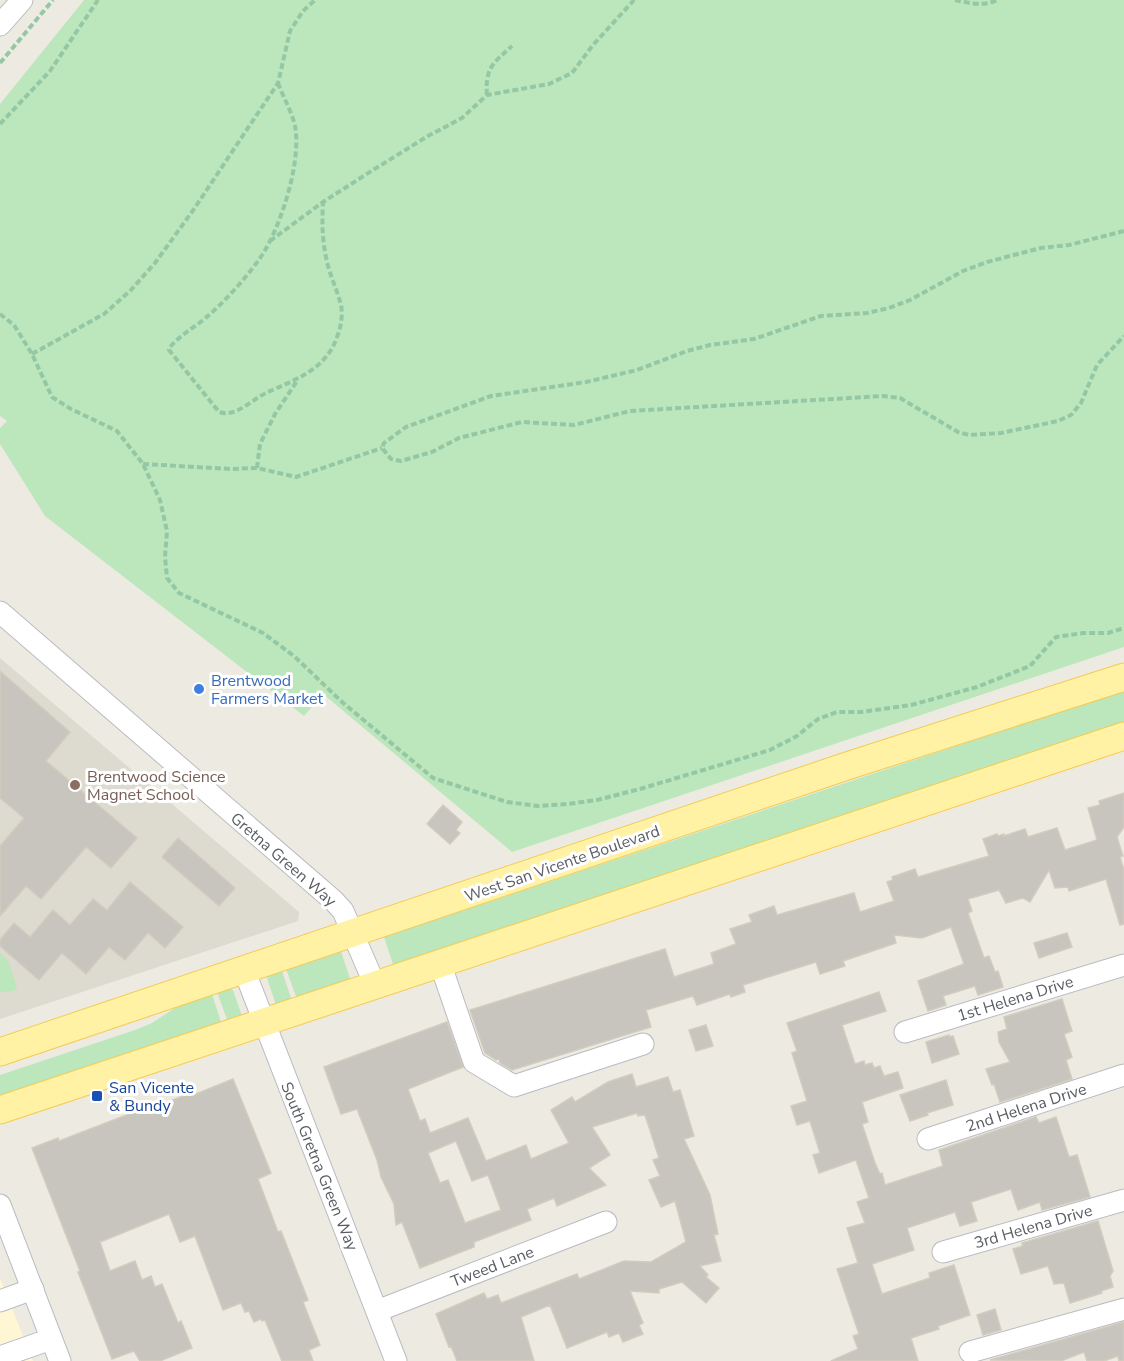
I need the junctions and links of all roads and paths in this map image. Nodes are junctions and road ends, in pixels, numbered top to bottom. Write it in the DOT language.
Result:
graph roads {
  1 [pos="22,0"];
  2 [pos="53,0"];
  3 [pos="98,0"];
  4 [pos="315,0"];
  5 [pos="634,0"];
  6 [pos="955,0"];
  7 [pos="998,0"];
  8 [pos="0,24"];
  9 [pos="512,46"];
  10 [pos="0,63"];
  11 [pos="278,83"];
  12 [pos="487,95"];
  13 [pos="0,124"];
  14 [pos="323,202"];
  15 [pos="1124,231"];
  16 [pos="270,241"];
  17 [pos="0,314"];
  18 [pos="1124,336"];
  19 [pos="32,354"];
  20 [pos="299,378"];
  21 [pos="382,448"];
  22 [pos="143,464"];
  23 [pos="257,468"];
  24 [pos="0,612"];
  25 [pos="1124,628"];
  26 [pos="1124,676"];
  27 [pos="1124,736"];
  28 [pos="353,933"];
  29 [pos="440,963"];
  30 [pos="1124,965"];
  31 [pos="244,970"];
  32 [pos="375,986"];
  33 [pos="263,1023"];
  34 [pos="905,1032"];
  35 [pos="643,1044"];
  36 [pos="0,1052"];
  37 [pos="1124,1075"];
  38 [pos="0,1110"];
  39 [pos="928,1139"];
  40 [pos="1124,1200"];
  41 [pos="0,1205"];
  42 [pos="606,1222"];
  43 [pos="7,1243"];
  44 [pos="943,1252"];
  45 [pos="33,1289"];
  46 [pos="0,1301"];
  47 [pos="1124,1309"];
  48 [pos="377,1311"];
  49 [pos="51,1339"];
  50 [pos="970,1352"];
  51 [pos="0,1357"];
  52 [pos="60,1361"];
  53 [pos="396,1361"];
  1 -- 8 [label="street"];
  2 -- 10 [label="path"];
  3 -- 13 [label="path"];
  4 -- 11 [label="path"];
  5 -- 12 [label="path"];
  6 -- 7 [label="path"];
  9 -- 12 [label="path"];
  11 -- 16 [label="path"];
  11 -- 19 [label="path"];
  12 -- 14 [label="path"];
  14 -- 16 [label="path"];
  14 -- 20 [label="path"];
  15 -- 21 [label="path"];
  16 -- 20 [label="path"];
  17 -- 19 [label="path"];
  18 -- 21 [label="path"];
  19 -- 22 [label="path"];
  20 -- 23 [label="path"];
  21 -- 23 [label="path"];
  22 -- 23 [label="path"];
  22 -- 25 [label="path"];
  24 -- 28 [label="street, Gretna Green Way"];
  26 -- 28 [label="main road, West San Vicente Boulevard"];
  27 -- 29 [label="main road"];
  28 -- 31 [label="main road, West San Vicente Boulevard"];
  28 -- 32 [label="street, Gretna Green Way"];
  29 -- 32 [label="main road"];
  29 -- 35 [label="street"];
  30 -- 34 [label="street, 1st Helena Drive"];
  31 -- 33 [label="street, South Gretna Green Way"];
  31 -- 36 [label="main road, West San Vicente Boulevard"];
  32 -- 33 [label="main road"];
  33 -- 38 [label="main road"];
  33 -- 48 [label="street, South Gretna Green Way"];
  37 -- 39 [label="street, 2nd Helena Drive"];
  40 -- 44 [label="street, 3rd Helena Drive"];
  41 -- 43 [label="street"];
  42 -- 48 [label="street, Tweed Lane"];
  43 -- 45 [label="street"];
  45 -- 46 [label="street"];
  45 -- 49 [label="street"];
  47 -- 50 [label="street"];
  48 -- 53 [label="street, South Gretna Green Way"];
  49 -- 51 [label="street"];
  49 -- 52 [label="street"];
}
